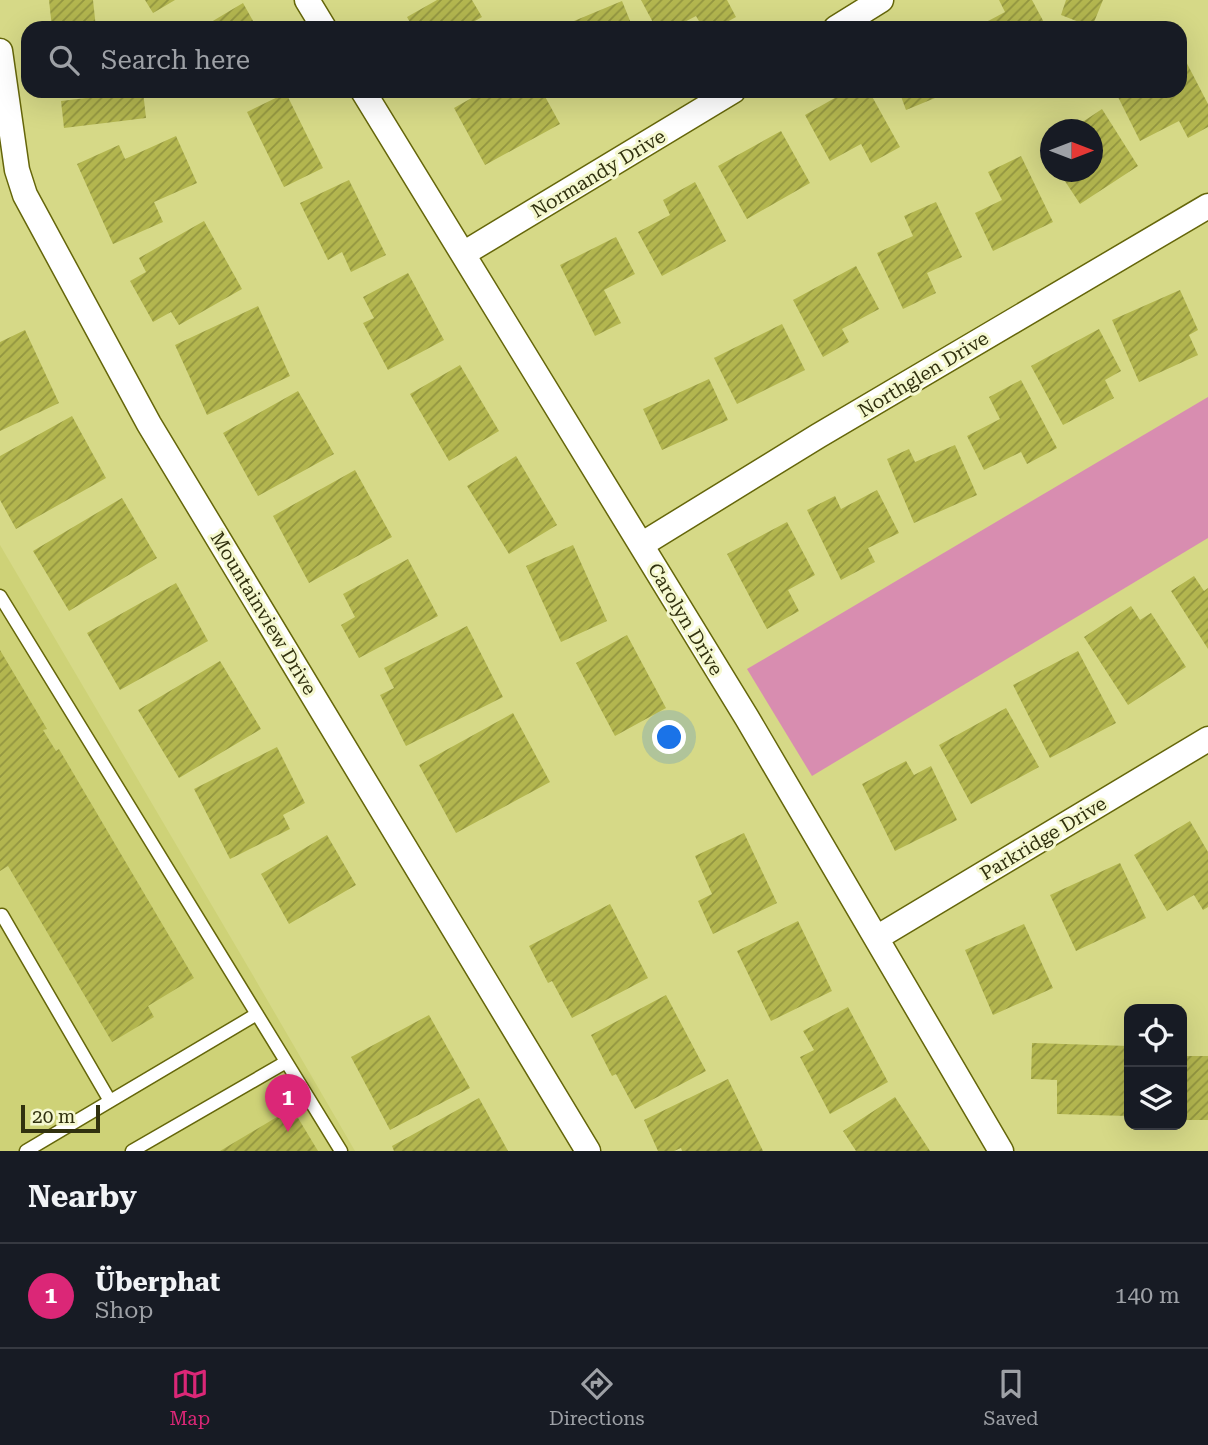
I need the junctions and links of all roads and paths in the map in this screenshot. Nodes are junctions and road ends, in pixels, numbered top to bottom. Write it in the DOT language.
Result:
graph roads {
  1 [pos="307,0"];
  2 [pos="881,0"];
  3 [pos="320,21"];
  4 [pos="847,21"];
  5 [pos="0,51"];
  6 [pos="367,98"];
  7 [pos="721,98"];
  8 [pos="1208,206"];
  9 [pos="463,254"];
  10 [pos="641,545"];
  11 [pos="0,596"];
  12 [pos="1208,739"];
  13 [pos="0,916"];
  14 [pos="878,937"];
  15 [pos="257,1014"];
  16 [pos="286,1062"];
  17 [pos="110,1101"];
  18 [pos="26,1151"];
  19 [pos="132,1151"];
  20 [pos="341,1151"];
  21 [pos="588,1151"];
  22 [pos="1001,1151"];
  1 -- 3 [label="street"];
  2 -- 4 [label="street"];
  5 -- 21 [label="street, Mountainview Drive"];
  6 -- 9 [label="street, Carolyn Drive"];
  7 -- 9 [label="street, Normandy Drive"];
  8 -- 10 [label="street, Northglen Drive"];
  9 -- 10 [label="street, Carolyn Drive"];
  10 -- 14 [label="street, Carolyn Drive"];
  11 -- 15 [label="lane"];
  12 -- 14 [label="street, Parkridge Drive"];
  13 -- 17 [label="lane"];
  14 -- 22 [label="street, Carolyn Drive"];
  15 -- 16 [label="lane"];
  15 -- 17 [label="lane"];
  16 -- 19 [label="lane"];
  16 -- 20 [label="lane"];
  17 -- 18 [label="lane"];
}
